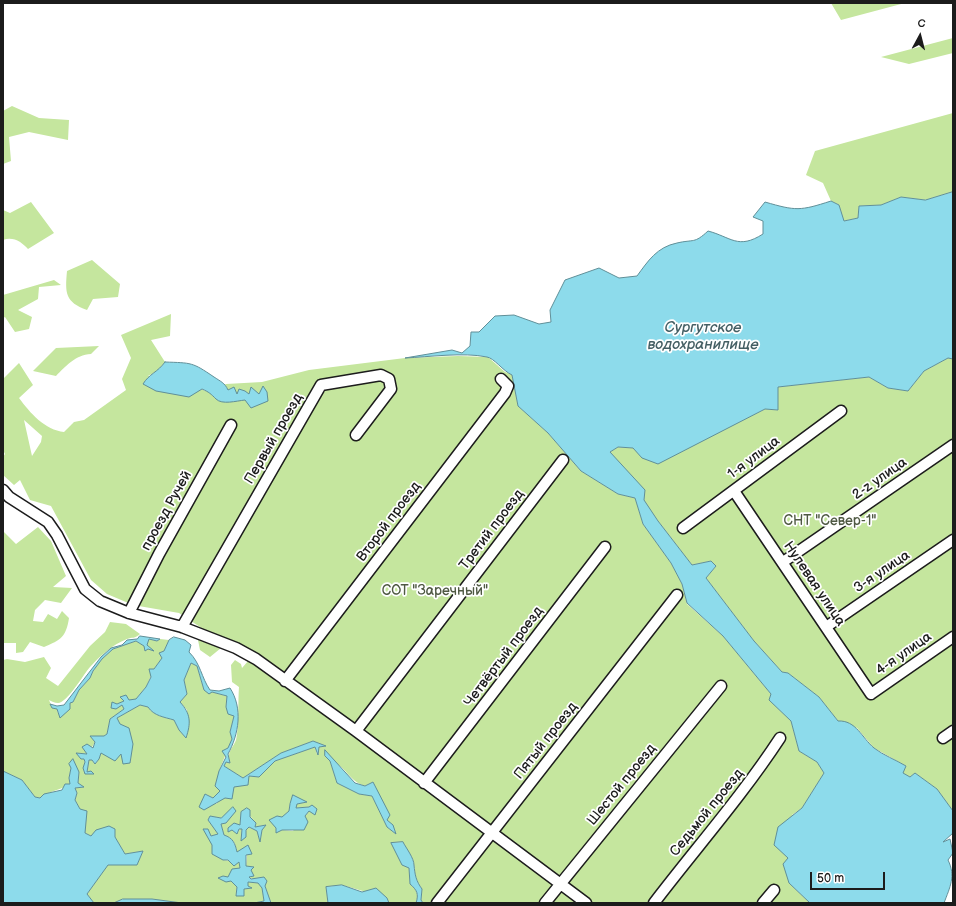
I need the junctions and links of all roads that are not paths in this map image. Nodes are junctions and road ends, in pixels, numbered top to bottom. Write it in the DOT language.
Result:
graph roads {
  1 [pos="502,380"];
  2 [pos="841,411"];
  3 [pos="231,424"];
  4 [pos="356,435"];
  5 [pos="953,445"];
  6 [pos="563,460"];
  7 [pos="3,490"];
  8 [pos="734,491"];
  9 [pos="683,528"];
  10 [pos="953,540"];
  11 [pos="605,547"];
  12 [pos="783,562"];
  13 [pos="677,595"];
  14 [pos="129,613"];
  15 [pos="182,627"];
  16 [pos="826,627"];
  17 [pos="953,636"];
  18 [pos="285,681"];
  19 [pos="721,686"];
  20 [pos="870,694"];
  21 [pos="356,731"];
  22 [pos="953,731"];
  23 [pos="780,738"];
  24 [pos="944,738"];
  25 [pos="424,783"];
  26 [pos="492,834"];
  27 [pos="560,884"];
  28 [pos="774,890"];
  29 [pos="437,903"];
  30 [pos="546,903"];
  31 [pos="586,903"];
  32 [pos="654,903"];
  33 [pos="763,903"];
  1 -- 18 [label="street, Второй проезд"];
  2 -- 8 [label="street, 1-я улица"];
  3 -- 14 [label="street, проезд Ручей"];
  4 -- 15 [label="street, Первый проезд"];
  5 -- 12 [label="street, 2-z улица"];
  6 -- 21 [label="street, Третий проезд"];
  7 -- 14 [label="street"];
  8 -- 9 [label="street, 1-я улица"];
  8 -- 12 [label="street, Нулевая улица"];
  10 -- 16 [label="street, 3-я улица"];
  11 -- 25 [label="street, Четвёртый проезд"];
  12 -- 16 [label="street, Нулевая улица"];
  13 -- 26 [label="street, Пятый проезд"];
  14 -- 15 [label="street"];
  15 -- 18 [label="street"];
  16 -- 20 [label="street, Нулевая улица"];
  17 -- 20 [label="street, 4-я улица"];
  18 -- 21 [label="street"];
  19 -- 27 [label="street, Шестой проезд"];
  21 -- 25 [label="street"];
  22 -- 24 [label="street"];
  23 -- 32 [label="street, Седьмой проезд"];
  25 -- 26 [label="street"];
  26 -- 27 [label="street"];
  26 -- 29 [label="street, Пятый проезд"];
  27 -- 30 [label="street, Шестой проезд"];
  27 -- 31 [label="street"];
  28 -- 33 [label="street"];
}
